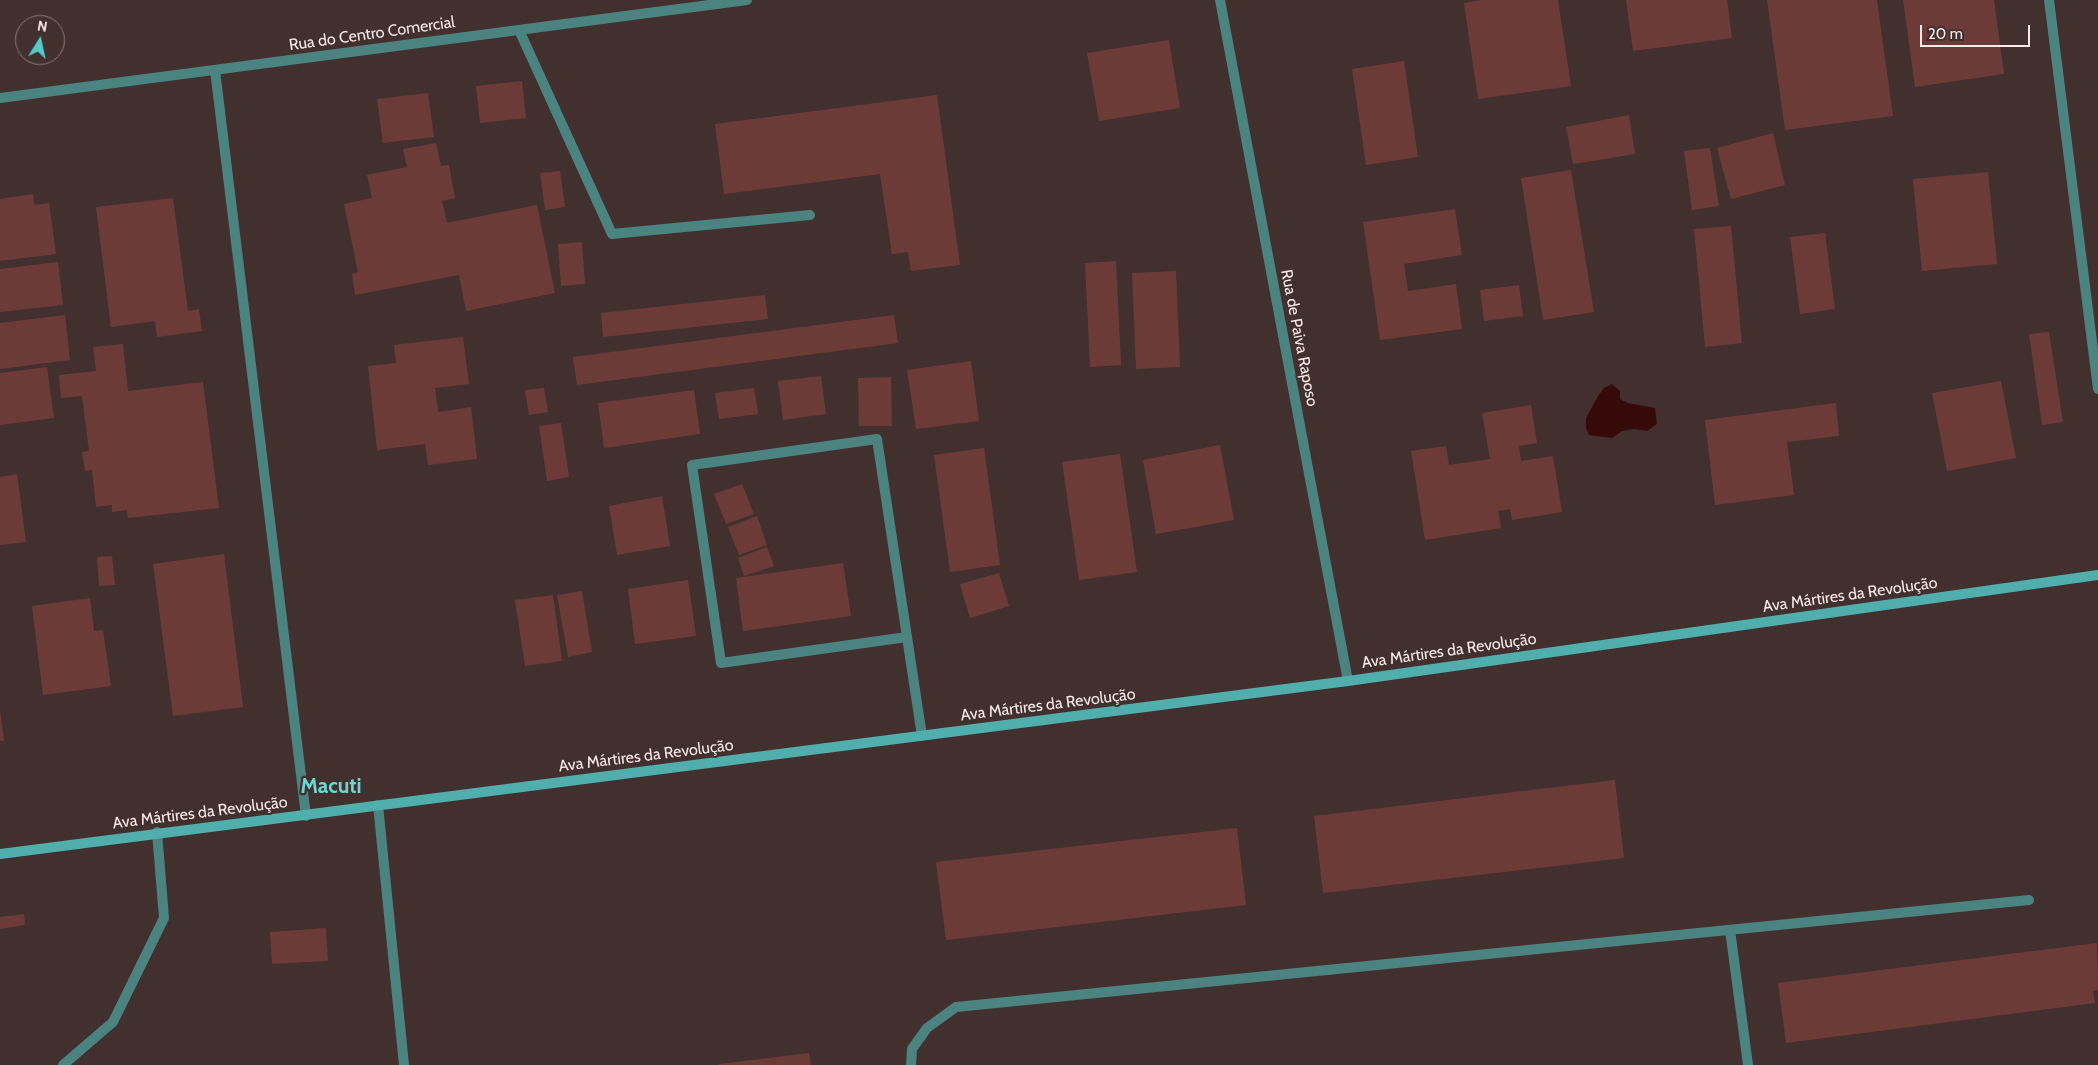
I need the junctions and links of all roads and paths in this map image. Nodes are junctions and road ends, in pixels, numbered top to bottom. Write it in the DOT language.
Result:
graph roads {
  1 [pos="747,0"];
  2 [pos="1220,0"];
  3 [pos="2049,0"];
  4 [pos="519,30"];
  5 [pos="215,70"];
  6 [pos="0,98"];
  7 [pos="810,216"];
  8 [pos="2098,389"];
  9 [pos="2098,575"];
  10 [pos="907,637"];
  11 [pos="1348,680"];
  12 [pos="922,736"];
  13 [pos="378,805"];
  14 [pos="306,816"];
  15 [pos="157,832"];
  16 [pos="0,854"];
  17 [pos="2029,900"];
  18 [pos="1730,930"];
  19 [pos="63,1065"];
  20 [pos="404,1065"];
  21 [pos="911,1065"];
  22 [pos="1748,1065"];
  1 -- 4 [label="street, Rua do Centro Comercial"];
  2 -- 11 [label="street, Rua de Paiva Raposo"];
  3 -- 8 [label="street"];
  4 -- 5 [label="street, Rua do Centro Comercial"];
  4 -- 7 [label="street"];
  5 -- 6 [label="street, Rua do Centro Comercial"];
  5 -- 14 [label="street"];
  9 -- 11 [label="street, Ava Mártires da Revolução"];
  10 -- 10 [label="street"];
  10 -- 12 [label="street"];
  11 -- 12 [label="street, Ava Mártires da Revolução"];
  12 -- 13 [label="street, Ava Mártires da Revolução"];
  13 -- 14 [label="street, Ava Mártires da Revolução"];
  13 -- 20 [label="street"];
  14 -- 15 [label="street, Ava Mártires da Revolução"];
  15 -- 16 [label="street, Ava Mártires da Revolução"];
  15 -- 19 [label="street"];
  17 -- 18 [label="street"];
  18 -- 21 [label="street"];
  18 -- 22 [label="street"];
}
